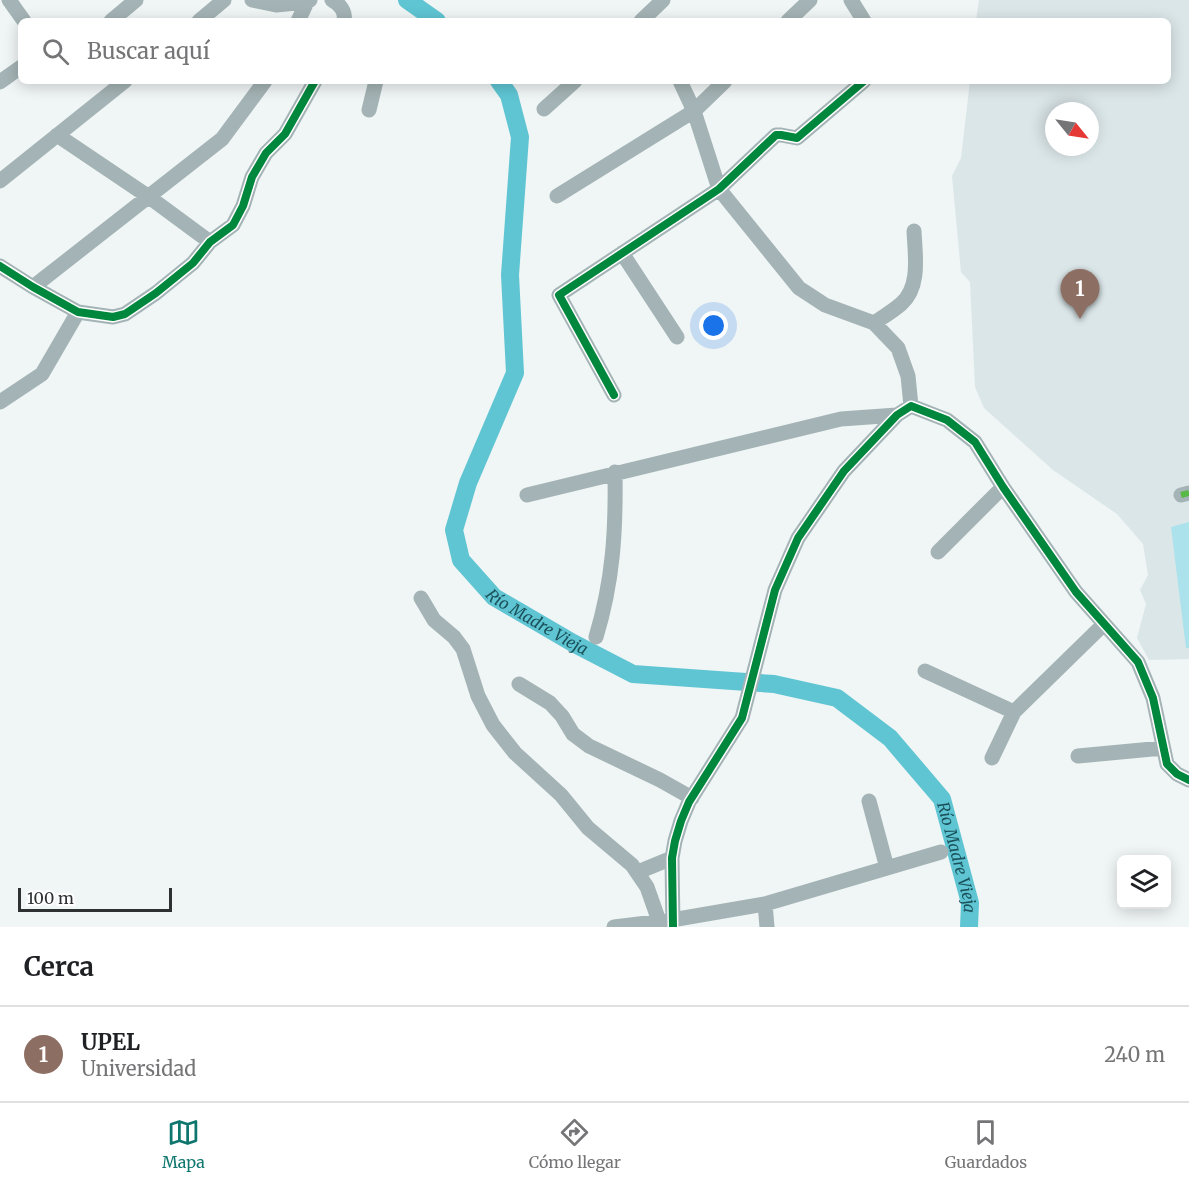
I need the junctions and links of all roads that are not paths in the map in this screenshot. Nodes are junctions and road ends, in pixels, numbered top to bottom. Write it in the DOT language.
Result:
graph roads {
  1 [pos="9,0"];
  2 [pos="252,0"];
  3 [pos="332,0"];
  4 [pos="663,0"];
  5 [pos="810,0"];
  6 [pos="851,0"];
  7 [pos="220,1"];
  8 [pos="308,1"];
  9 [pos="126,3"];
  10 [pos="647,14"];
  11 [pos="22,18"];
  12 [pos="114,18"];
  13 [pos="202,18"];
  14 [pos="300,18"];
  15 [pos="346,18"];
  16 [pos="791,18"];
  17 [pos="862,18"];
  18 [pos="18,69"];
  19 [pos="0,82"];
  20 [pos="120,84"];
  21 [pos="264,84"];
  22 [pos="313,84"];
  23 [pos="375,84"];
  24 [pos="572,84"];
  25 [pos="681,84"];
  26 [pos="722,84"];
  27 [pos="860,84"];
  28 [pos="544,109"];
  29 [pos="369,110"];
  30 [pos="694,111"];
  31 [pos="57,135"];
  32 [pos="0,181"];
  33 [pos="719,189"];
  34 [pos="557,196"];
  35 [pos="149,197"];
  36 [pos="914,231"];
  37 [pos="210,242"];
  38 [pos="622,253"];
  39 [pos="0,266"];
  40 [pos="33,287"];
  41 [pos="78,312"];
  42 [pos="874,323"];
  43 [pos="677,338"];
  44 [pos="614,395"];
  45 [pos="0,402"];
  46 [pos="911,406"];
  47 [pos="897,415"];
  48 [pos="615,472"];
  49 [pos="1003,487"];
  50 [pos="527,495"];
  51 [pos="938,552"];
  52 [pos="421,598"];
  53 [pos="1104,624"];
  54 [pos="596,637"];
  55 [pos="925,671"];
  56 [pos="519,684"];
  57 [pos="1014,712"];
  58 [pos="1163,748"];
  59 [pos="1078,756"];
  60 [pos="992,758"];
  61 [pos="1189,780"];
  62 [pos="692,798"];
  63 [pos="869,801"];
  64 [pos="941,852"];
  65 [pos="672,858"];
  66 [pos="887,868"];
  67 [pos="638,872"];
  68 [pos="765,904"];
  69 [pos="668,923"];
  70 [pos="614,927"];
  71 [pos="766,927"];
  1 -- 11 [label="street"];
  2 -- 8 [label="street"];
  3 -- 15 [label="street"];
  4 -- 10 [label="street"];
  5 -- 16 [label="street"];
  6 -- 17 [label="street"];
  7 -- 13 [label="street"];
  8 -- 14 [label="street"];
  9 -- 12 [label="street"];
  18 -- 19 [label="street"];
  20 -- 31 [label="street"];
  21 -- 35 [label="street"];
  22 -- 37 [label="street"];
  23 -- 29 [label="street"];
  24 -- 28 [label="street"];
  25 -- 30 [label="street"];
  26 -- 30 [label="street"];
  27 -- 33 [label="street"];
  30 -- 33 [label="street"];
  30 -- 34 [label="street"];
  31 -- 32 [label="street"];
  31 -- 35 [label="street"];
  33 -- 38 [label="street"];
  33 -- 42 [label="street"];
  35 -- 37 [label="street"];
  35 -- 40 [label="street"];
  36 -- 42 [label="street"];
  37 -- 41 [label="street"];
  38 -- 43 [label="street"];
  38 -- 44 [label="street"];
  39 -- 40 [label="street"];
  40 -- 41 [label="street"];
  41 -- 45 [label="street"];
  42 -- 46 [label="street"];
  46 -- 47 [label="street"];
  46 -- 49 [label="street"];
  47 -- 48 [label="street"];
  47 -- 62 [label="street"];
  48 -- 50 [label="street"];
  48 -- 54 [label="street"];
  49 -- 51 [label="street"];
  49 -- 53 [label="street"];
  52 -- 67 [label="street"];
  53 -- 57 [label="street"];
  53 -- 58 [label="street"];
  55 -- 57 [label="street"];
  56 -- 62 [label="street"];
  57 -- 60 [label="street"];
  58 -- 59 [label="street"];
  58 -- 61 [label="street"];
  62 -- 65 [label="street"];
  63 -- 66 [label="street"];
  64 -- 66 [label="street"];
  65 -- 67 [label="street"];
  65 -- 69 [label="street"];
  66 -- 68 [label="street"];
  67 -- 69 [label="street"];
  68 -- 69 [label="street"];
  68 -- 71 [label="street"];
  69 -- 70 [label="street"];
}
